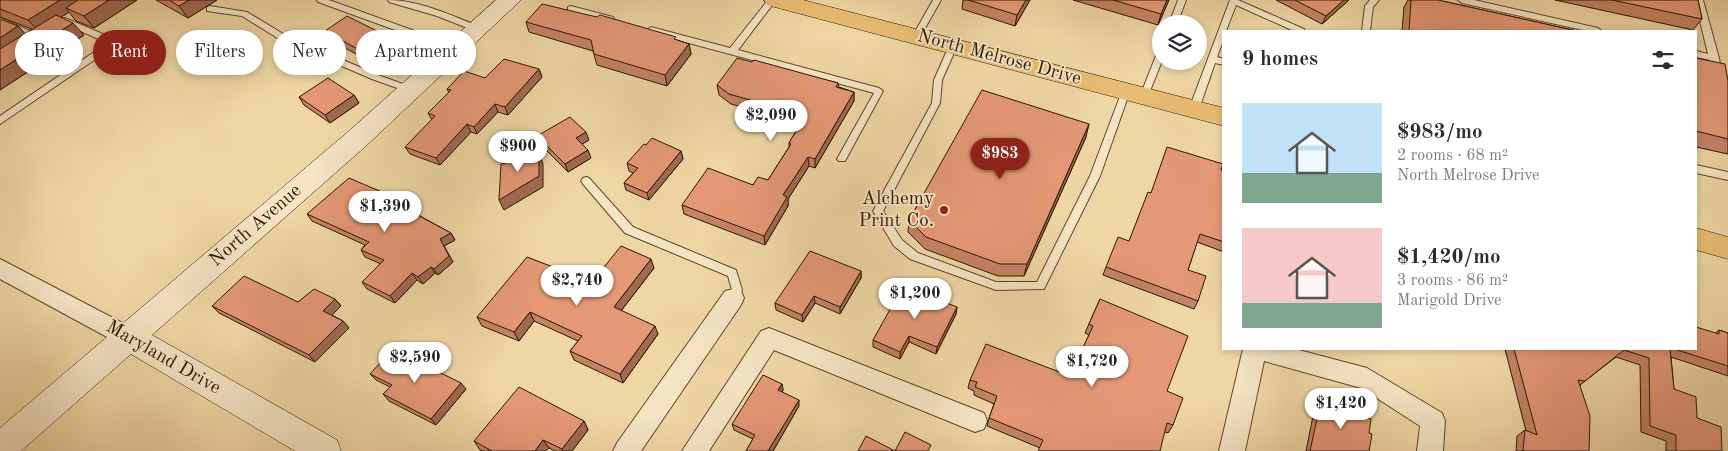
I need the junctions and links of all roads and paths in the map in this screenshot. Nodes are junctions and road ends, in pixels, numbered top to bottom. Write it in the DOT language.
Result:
graph roads {
  1 [pos="320,0"];
  2 [pos="392,0"];
  3 [pos="510,0"];
  4 [pos="773,0"];
  5 [pos="937,0"];
  6 [pos="1182,0"];
  7 [pos="1375,0"];
  8 [pos="1462,0"];
  9 [pos="1699,0"];
  10 [pos="570,8"];
  11 [pos="210,9"];
  12 [pos="1176,15"];
  13 [pos="73,16"];
  14 [pos="0,21"];
  15 [pos="618,21"];
  16 [pos="638,26"];
  17 [pos="478,29"];
  18 [pos="26,30"];
  19 [pos="408,30"];
  20 [pos="1223,30"];
  21 [pos="1299,30"];
  22 [pos="1366,30"];
  23 [pos="1594,30"];
  24 [pos="1222,33"];
  25 [pos="916,37"];
  26 [pos="954,46"];
  27 [pos="733,51"];
  28 [pos="1697,54"];
  29 [pos="1715,58"];
  30 [pos="1212,59"];
  31 [pos="1222,62"];
  32 [pos="1152,67"];
  33 [pos="427,75"];
  34 [pos="1720,86"];
  35 [pos="411,90"];
  36 [pos="1135,94"];
  37 [pos="1194,109"];
  38 [pos="1222,116"];
  39 [pos="0,121"];
  40 [pos="842,159"];
  41 [pos="1697,168"];
  42 [pos="1728,176"];
  43 [pos="586,181"];
  44 [pos="1697,239"];
  45 [pos="1728,248"];
  46 [pos="0,268"];
  47 [pos="733,298"];
  48 [pos="128,337"];
  49 [pos="1257,350"];
  50 [pos="1261,350"];
  51 [pos="975,421"];
  52 [pos="0,449"];
  53 [pos="325,451"];
  54 [pos="626,451"];
  55 [pos="696,451"];
  56 [pos="1232,451"];
  57 [pos="1430,451"];
  1 -- 19 [label="lane"];
  2 -- 17 [label="lane"];
  3 -- 17 [label="main road, North Avenue"];
  4 -- 25 [label="main road, North Melrose Drive"];
  4 -- 27 [label="lane"];
  5 -- 25 [label="lane"];
  6 -- 12 [label="lane"];
  7 -- 22 [label="lane"];
  8 -- 23 [label="lane"];
  9 -- 29 [label="lane"];
  10 -- 15 [label="lane"];
  11 -- 35 [label="lane"];
  13 -- 39 [label="lane"];
  14 -- 18 [label="lane"];
  16 -- 27 [label="lane"];
  20 -- 21 [label="lane"];
  24 -- 30 [label="lane"];
  25 -- 26 [label="main road, North Melrose Drive"];
  26 -- 36 [label="main road, North Melrose Drive"];
  26 -- 36 [label="lane"];
  27 -- 40 [label="lane"];
  28 -- 29 [label="lane"];
  29 -- 34 [label="lane"];
  30 -- 31 [label="lane"];
  30 -- 37 [label="lane"];
  32 -- 36 [label="lane"];
  33 -- 35 [label="main road, North Avenue"];
  35 -- 48 [label="main road, North Avenue"];
  36 -- 37 [label="main road, North Melrose Drive"];
  37 -- 38 [label="main road, North Melrose Drive"];
  41 -- 42 [label="lane"];
  43 -- 47 [label="lane"];
  44 -- 45 [label="main road"];
  46 -- 48 [label="street, Maryland Drive"];
  47 -- 54 [label="street"];
  48 -- 52 [label="main road, North Avenue"];
  48 -- 53 [label="main road, Maryland Drive"];
  49 -- 56 [label="street"];
  50 -- 57 [label="street"];
  51 -- 55 [label="street"];
}
